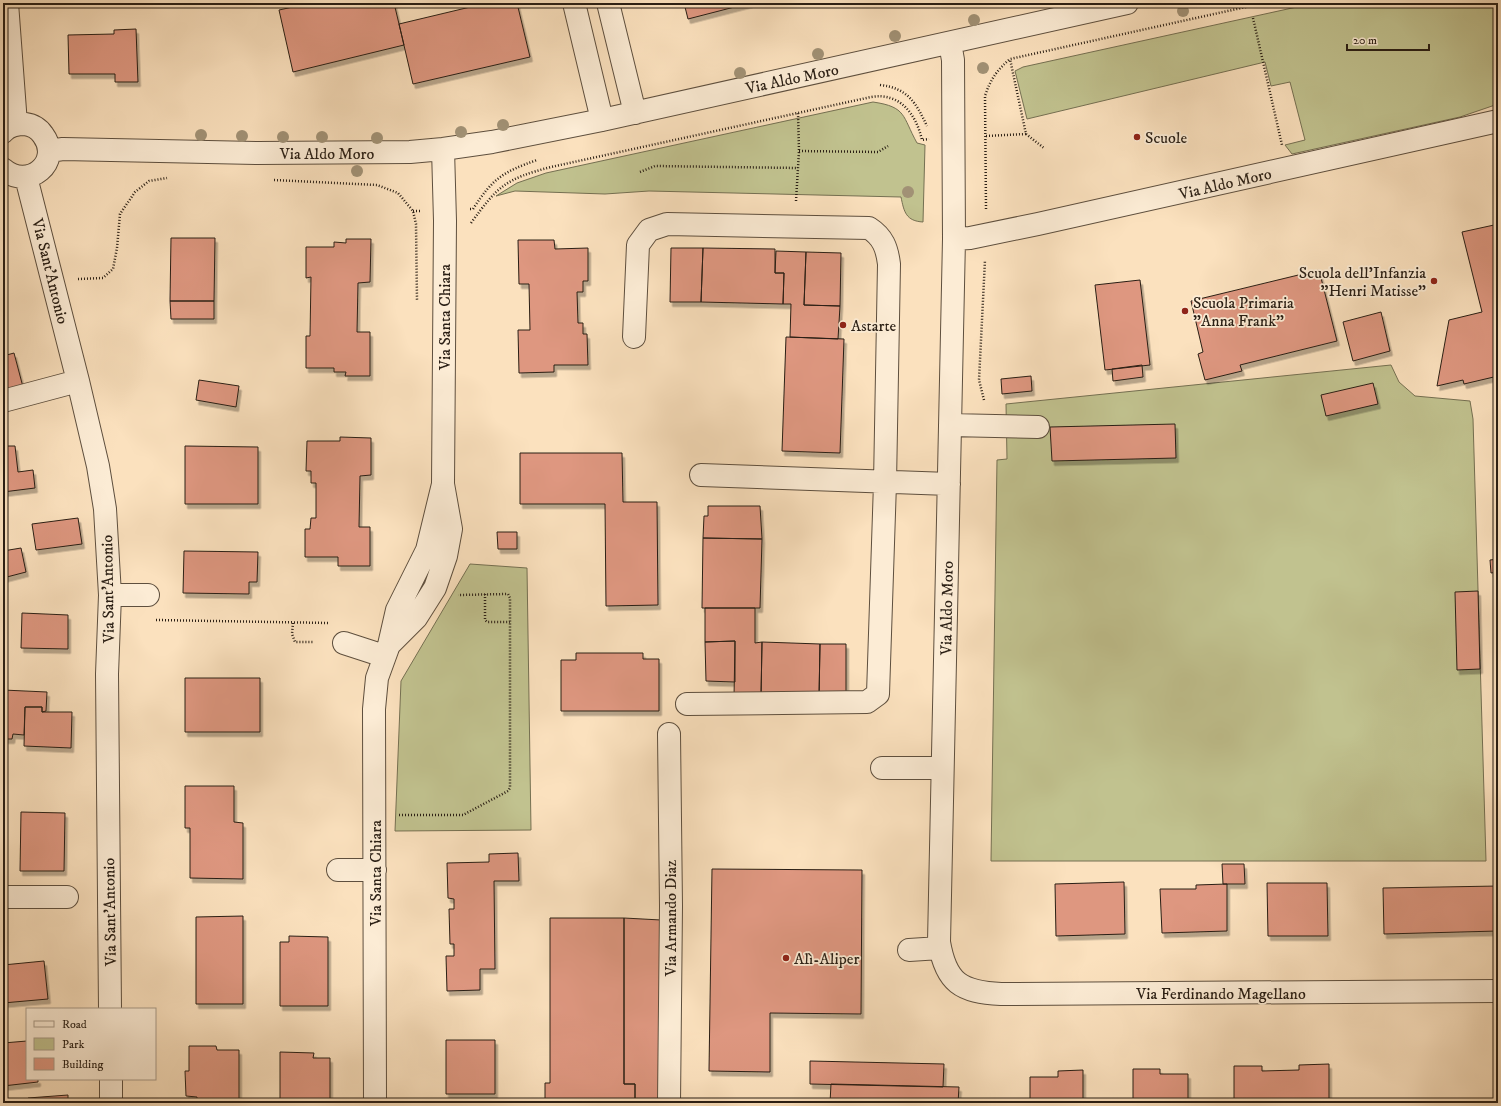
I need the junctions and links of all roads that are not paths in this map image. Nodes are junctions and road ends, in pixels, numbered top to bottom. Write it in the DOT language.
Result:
graph roads {
  1 [pos="7,3"];
  2 [pos="574,3"];
  3 [pos="608,3"];
  4 [pos="1126,3"];
  5 [pos="950,44"];
  6 [pos="635,113"];
  7 [pos="602,120"];
  8 [pos="1497,122"];
  9 [pos="9,128"];
  10 [pos="443,149"];
  11 [pos="49,151"];
  12 [pos="3,169"];
  13 [pos="26,178"];
  14 [pos="954,239"];
  15 [pos="634,337"];
  16 [pos="78,381"];
  17 [pos="3,401"];
  18 [pos="950,424"];
  19 [pos="1038,427"];
  20 [pos="701,475"];
  21 [pos="885,483"];
  22 [pos="949,484"];
  23 [pos="110,595"];
  24 [pos="148,595"];
  25 [pos="340,633"];
  26 [pos="387,651"];
  27 [pos="687,704"];
  28 [pos="669,734"];
  29 [pos="882,768"];
  30 [pos="942,768"];
  31 [pos="338,870"];
  32 [pos="374,870"];
  33 [pos="3,897"];
  34 [pos="67,897"];
  35 [pos="940,948"];
  36 [pos="909,950"];
  37 [pos="950,975"];
  38 [pos="1498,991"];
  39 [pos="110,1008"];
  40 [pos="111,1080"];
  41 [pos="111,1103"];
  42 [pos="375,1103"];
  43 [pos="669,1103"];
  1 -- 9 [label="street"];
  2 -- 7 [label="street"];
  3 -- 6 [label="street"];
  4 -- 5 [label="street, Via Aldo Moro"];
  5 -- 6 [label="street, Via Aldo Moro"];
  5 -- 14 [label="street, Via Aldo Moro"];
  6 -- 7 [label="street, Via Aldo Moro"];
  7 -- 10 [label="street, Via Aldo Moro"];
  8 -- 14 [label="street, Via Aldo Moro"];
  9 -- 11 [label="street"];
  10 -- 11 [label="street, Via Aldo Moro"];
  10 -- 26 [label="street, Via Santa Chiara"];
  11 -- 13 [label="street"];
  12 -- 13 [label="street"];
  13 -- 16 [label="street, Via Sant'Antonio"];
  14 -- 18 [label="street, Via Aldo Moro"];
  15 -- 21 [label="street"];
  16 -- 17 [label="street"];
  16 -- 23 [label="street, Via Sant'Antonio"];
  18 -- 19 [label="street"];
  18 -- 22 [label="street, Via Aldo Moro"];
  20 -- 21 [label="street"];
  21 -- 22 [label="street"];
  21 -- 27 [label="street"];
  22 -- 30 [label="street, Via Aldo Moro"];
  23 -- 24 [label="street"];
  23 -- 39 [label="street, Via Sant'Antonio"];
  25 -- 26 [label="street"];
  26 -- 32 [label="street, Via Santa Chiara"];
  28 -- 43 [label="street, Via Armando Diaz"];
  29 -- 30 [label="street"];
  30 -- 35 [label="street, Via Aldo Moro"];
  31 -- 32 [label="street"];
  32 -- 42 [label="street, Via Santa Chiara"];
  33 -- 34 [label="street"];
  35 -- 36 [label="street"];
  35 -- 37 [label="street, Via Aldo Moro"];
  37 -- 38 [label="street, Via Ferdinando Magellano"];
  40 -- 41 [label="street"];
}
